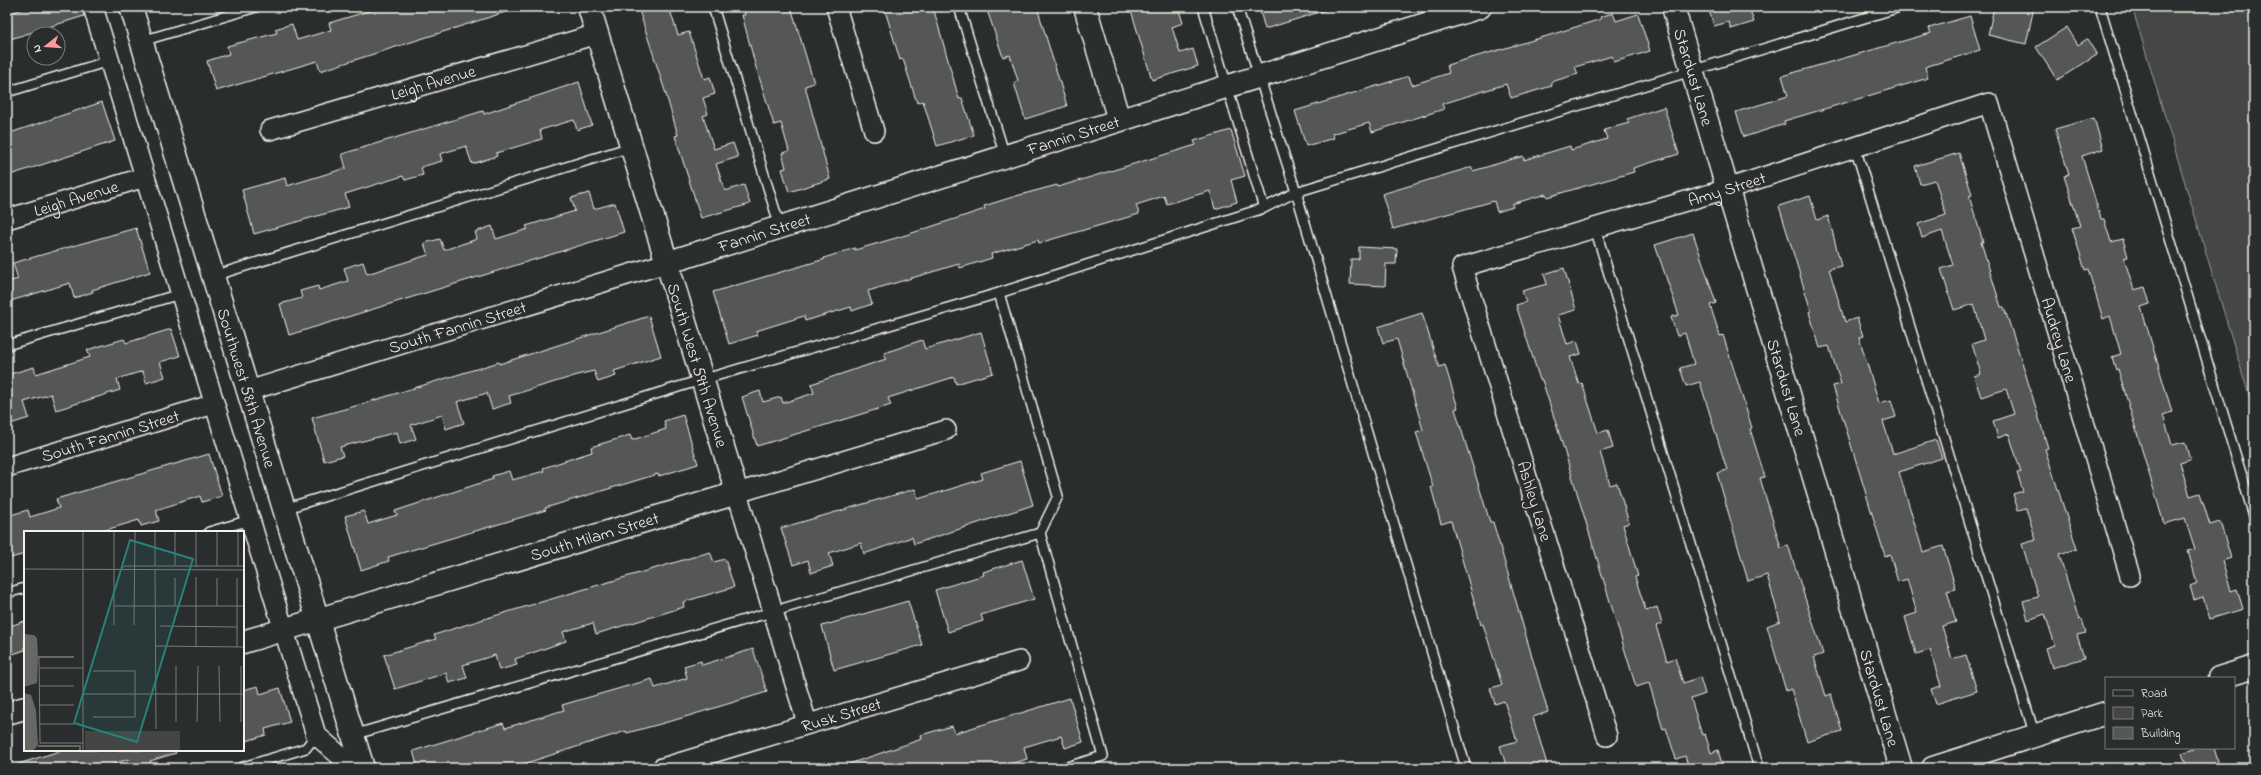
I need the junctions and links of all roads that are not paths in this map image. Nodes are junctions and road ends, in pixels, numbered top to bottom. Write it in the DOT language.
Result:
graph roads {
  1 [pos="93,7"];
  2 [pos="131,7"];
  3 [pos="256,7"];
  4 [pos="588,7"];
  5 [pos="713,7"];
  6 [pos="836,7"];
  7 [pos="958,7"];
  8 [pos="1085,7"];
  9 [pos="1203,7"];
  10 [pos="1237,7"];
  11 [pos="1480,7"];
  12 [pos="1673,7"];
  13 [pos="1900,7"];
  14 [pos="2100,7"];
  15 [pos="597,34"];
  16 [pos="142,41"];
  17 [pos="109,61"];
  18 [pos="1692,70"];
  19 [pos="1258,77"];
  20 [pos="1227,86"];
  21 [pos="7,92"];
  22 [pos="1989,103"];
  23 [pos="1119,120"];
  24 [pos="270,130"];
  25 [pos="874,131"];
  26 [pos="631,147"];
  27 [pos="1855,147"];
  28 [pos="1005,156"];
  29 [pos="145,177"];
  30 [pos="1727,189"];
  31 [pos="1296,192"];
  32 [pos="1264,208"];
  33 [pos="7,219"];
  34 [pos="780,227"];
  35 [pos="1595,228"];
  36 [pos="666,263"];
  37 [pos="1462,267"];
  38 [pos="213,276"];
  39 [pos="999,293"];
  40 [pos="180,294"];
  41 [pos="7,345"];
  42 [pos="702,380"];
  43 [pos="248,391"];
  44 [pos="214,404"];
  45 [pos="946,430"];
  46 [pos="7,467"];
  47 [pos="737,493"];
  48 [pos="284,509"];
  49 [pos="2254,516"];
  50 [pos="250,520"];
  51 [pos="212,531"];
  52 [pos="1040,533"];
  53 [pos="2130,576"];
  54 [pos="24,588"];
  55 [pos="7,593"];
  56 [pos="773,611"];
  57 [pos="318,620"];
  58 [pos="284,630"];
  59 [pos="244,642"];
  60 [pos="1019,661"];
  61 [pos="2254,667"];
  62 [pos="2222,677"];
  63 [pos="24,708"];
  64 [pos="7,713"];
  65 [pos="2105,714"];
  66 [pos="807,723"];
  67 [pos="353,735"];
  68 [pos="316,736"];
  69 [pos="1607,736"];
  70 [pos="2035,736"];
  71 [pos="240,768"];
  72 [pos="354,768"];
  73 [pos="363,768"];
  74 [pos="662,768"];
  75 [pos="1064,768"];
  76 [pos="1466,768"];
  77 [pos="1759,768"];
  78 [pos="1901,768"];
  79 [pos="1933,768"];
  1 -- 17 [label="street"];
  2 -- 16 [label="street, Southwest 58th Avenue"];
  3 -- 16 [label="lane"];
  4 -- 15 [label="street, South West 59th Avenue"];
  5 -- 34 [label="lane"];
  6 -- 25 [label="street"];
  7 -- 28 [label="lane"];
  8 -- 23 [label="street"];
  9 -- 20 [label="lane"];
  10 -- 19 [label="lane"];
  11 -- 19 [label="street, Fannin Street"];
  12 -- 18 [label="street, Stardust Lane"];
  13 -- 18 [label="lane"];
  14 -- 49 [label="lane"];
  15 -- 24 [label="street, Leigh Avenue"];
  15 -- 26 [label="street, South West 59th Avenue"];
  16 -- 38 [label="street, Southwest 58th Avenue"];
  17 -- 21 [label="lane"];
  17 -- 29 [label="street"];
  18 -- 30 [label="street, Stardust Lane"];
  18 -- 31 [label="lane"];
  19 -- 20 [label="street, Fannin Street"];
  19 -- 31 [label="lane"];
  20 -- 23 [label="street, Fannin Street"];
  20 -- 32 [label="lane"];
  22 -- 27 [label="street, Amy Street"];
  22 -- 53 [label="street, Audrey Lane"];
  23 -- 28 [label="street, Fannin Street"];
  26 -- 36 [label="street, South West 59th Avenue"];
  26 -- 38 [label="lane"];
  27 -- 30 [label="street, Amy Street"];
  27 -- 70 [label="lane"];
  28 -- 34 [label="street, Fannin Street"];
  29 -- 33 [label="street, Leigh Avenue"];
  29 -- 40 [label="street"];
  30 -- 35 [label="street, Amy Street"];
  30 -- 78 [label="street, Stardust Lane"];
  31 -- 32 [label="lane"];
  31 -- 76 [label="lane"];
  32 -- 39 [label="lane"];
  34 -- 36 [label="street, Fannin Street"];
  35 -- 37 [label="street, Amy Street"];
  35 -- 77 [label="lane"];
  36 -- 42 [label="street, South West 59th Avenue"];
  36 -- 43 [label="street, South Fannin Street"];
  37 -- 69 [label="street, Ashley Lane"];
  38 -- 43 [label="street, Southwest 58th Avenue"];
  39 -- 42 [label="lane"];
  39 -- 52 [label="lane"];
  40 -- 41 [label="lane"];
  40 -- 44 [label="street"];
  42 -- 47 [label="street, South West 59th Avenue"];
  42 -- 48 [label="lane"];
  43 -- 48 [label="street, Southwest 58th Avenue"];
  44 -- 46 [label="street, South Fannin Street"];
  44 -- 50 [label="street"];
  45 -- 47 [label="street, South Milam Street"];
  47 -- 56 [label="street, South West 59th Avenue"];
  47 -- 57 [label="street, South Milam Street"];
  48 -- 57 [label="street, Southwest 58th Avenue"];
  50 -- 51 [label="lane"];
  50 -- 58 [label="street"];
  52 -- 56 [label="lane"];
  52 -- 75 [label="lane"];
  54 -- 55 [label="lane"];
  56 -- 66 [label="street, South West 59th Avenue"];
  56 -- 67 [label="lane"];
  57 -- 58 [label="street, South Milam Street"];
  57 -- 67 [label="street, Southwest 58th Avenue"];
  58 -- 59 [label="street, South Milam Street"];
  58 -- 68 [label="street"];
  60 -- 66 [label="street, Rusk Street"];
  61 -- 62 [label="street"];
  63 -- 64 [label="street"];
  65 -- 70 [label="street"];
  66 -- 74 [label="street, Rusk Street"];
  67 -- 73 [label="street, Southwest 58th Avenue"];
  68 -- 71 [label="lane"];
  68 -- 72 [label="street"];
  70 -- 79 [label="street"];
}
